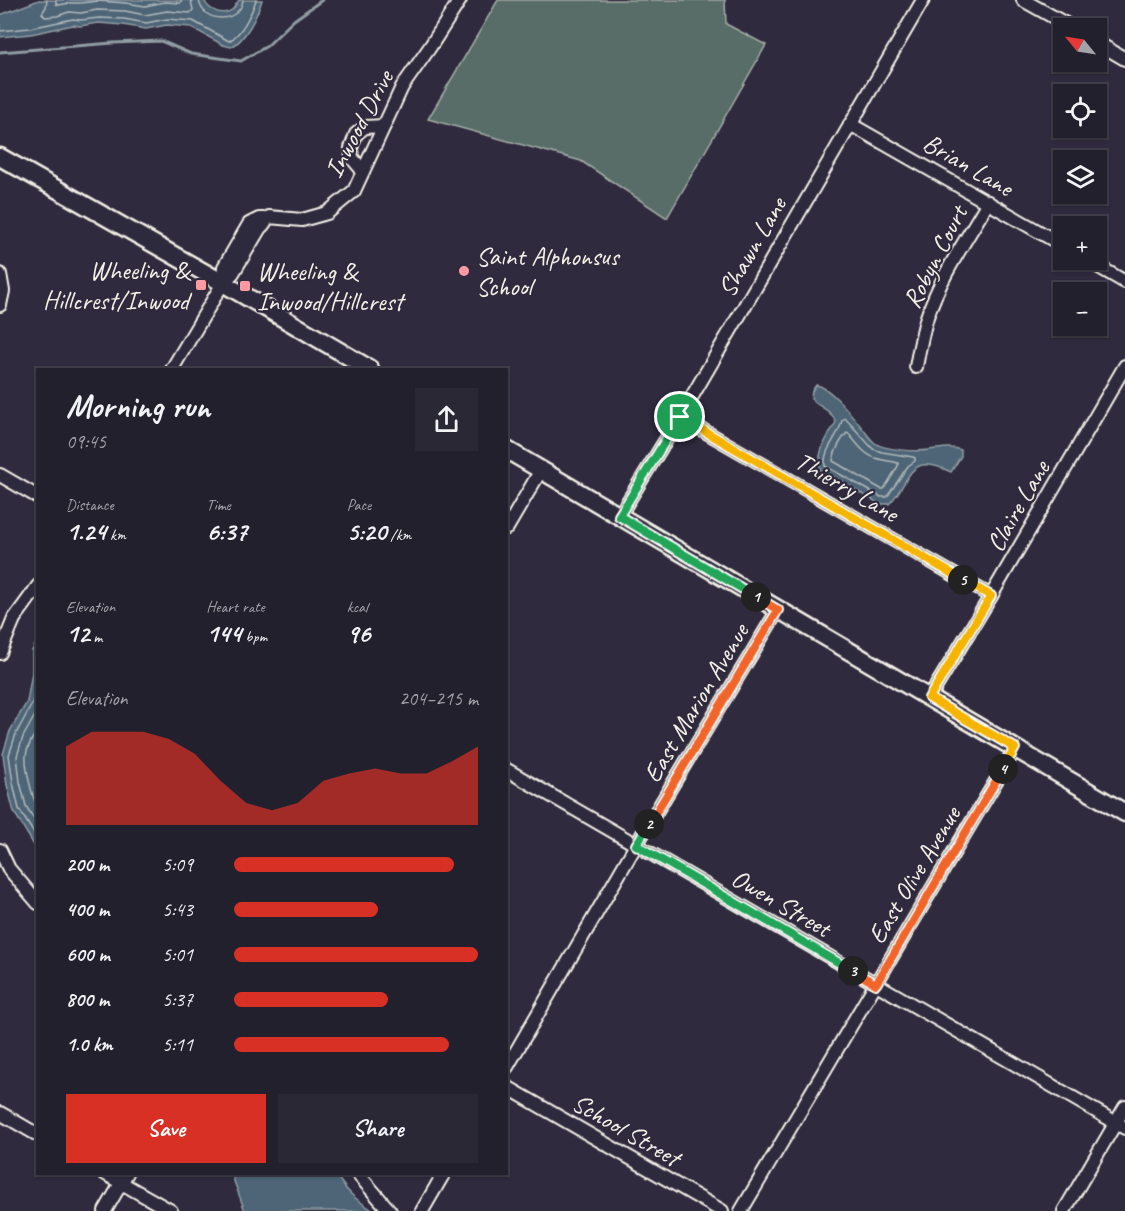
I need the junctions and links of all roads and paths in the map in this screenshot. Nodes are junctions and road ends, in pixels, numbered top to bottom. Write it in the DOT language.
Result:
graph roads {
  1 [pos="460,0"];
  2 [pos="923,0"];
  3 [pos="1023,0"];
  4 [pos="1054,18"];
  5 [pos="1107,48"];
  6 [pos="1125,59"];
  7 [pos="850,123"];
  8 [pos="384,126"];
  9 [pos="0,157"];
  10 [pos="363,171"];
  11 [pos="988,202"];
  12 [pos="1053,240"];
  13 [pos="1104,270"];
  14 [pos="0,274"];
  15 [pos="1125,282"];
  16 [pos="223,283"];
  17 [pos="0,305"];
  18 [pos="1125,366"];
  19 [pos="916,367"];
  20 [pos="173,368"];
  21 [pos="368,368"];
  22 [pos="680,417"];
  23 [pos="508,451"];
  24 [pos="541,470"];
  25 [pos="0,475"];
  26 [pos="36,496"];
  27 [pos="619,516"];
  28 [pos="508,526"];
  29 [pos="36,589"];
  30 [pos="991,596"];
  31 [pos="778,610"];
  32 [pos="0,653"];
  33 [pos="929,698"];
  34 [pos="1015,748"];
  35 [pos="508,772"];
  36 [pos="1125,813"];
  37 [pos="636,845"];
  38 [pos="0,850"];
  39 [pos="36,901"];
  40 [pos="876,984"];
  41 [pos="508,1065"];
  42 [pos="508,1088"];
  43 [pos="1125,1107"];
  44 [pos="0,1113"];
  45 [pos="1120,1126"];
  46 [pos="36,1134"];
  47 [pos="359,1175"];
  48 [pos="443,1175"];
  49 [pos="124,1178"];
  50 [pos="105,1211"];
  51 [pos="171,1211"];
  52 [pos="390,1211"];
  53 [pos="422,1211"];
  54 [pos="722,1211"];
  55 [pos="741,1211"];
  56 [pos="1064,1211"];
  1 -- 8 [label="street, Inwood Drive"];
  2 -- 7 [label="street, Shawn Lane"];
  3 -- 4 [label="street"];
  5 -- 6 [label="street"];
  7 -- 11 [label="street, Brian Lane"];
  7 -- 22 [label="street, Shawn Lane"];
  8 -- 10 [label="street, Inwood Drive"];
  8 -- 10 [label="street"];
  9 -- 16 [label="main road"];
  10 -- 16 [label="street, Inwood Drive"];
  11 -- 12 [label="street, Brian Lane"];
  11 -- 19 [label="street, Robyn Court"];
  13 -- 15 [label="street"];
  14 -- 17 [label="street"];
  16 -- 20 [label="street, Inwood Drive"];
  16 -- 21 [label="main road"];
  18 -- 30 [label="street, Claire Lane"];
  22 -- 27 [label="street, Shawn Lane"];
  22 -- 30 [label="street, Thierry Lane"];
  23 -- 24 [label="main road"];
  24 -- 27 [label="main road"];
  24 -- 28 [label="street"];
  25 -- 26 [label="street"];
  27 -- 31 [label="main road"];
  29 -- 32 [label="street"];
  30 -- 33 [label="street, Claire Lane"];
  31 -- 33 [label="main road"];
  31 -- 37 [label="street, East Marion Avenue"];
  33 -- 34 [label="main road"];
  34 -- 36 [label="main road"];
  34 -- 40 [label="street, East Olive Avenue"];
  35 -- 37 [label="street, Owen Street"];
  37 -- 40 [label="street, Owen Street"];
  37 -- 41 [label="street, East Marion Avenue"];
  38 -- 39 [label="street"];
  40 -- 45 [label="street, Owen Street"];
  40 -- 55 [label="street, East Olive Avenue"];
  42 -- 54 [label="street, School Street"];
  43 -- 45 [label="street"];
  44 -- 46 [label="street"];
  45 -- 56 [label="street"];
  47 -- 52 [label="street"];
  48 -- 53 [label="street"];
  49 -- 50 [label="street"];
  49 -- 51 [label="street"];
}
